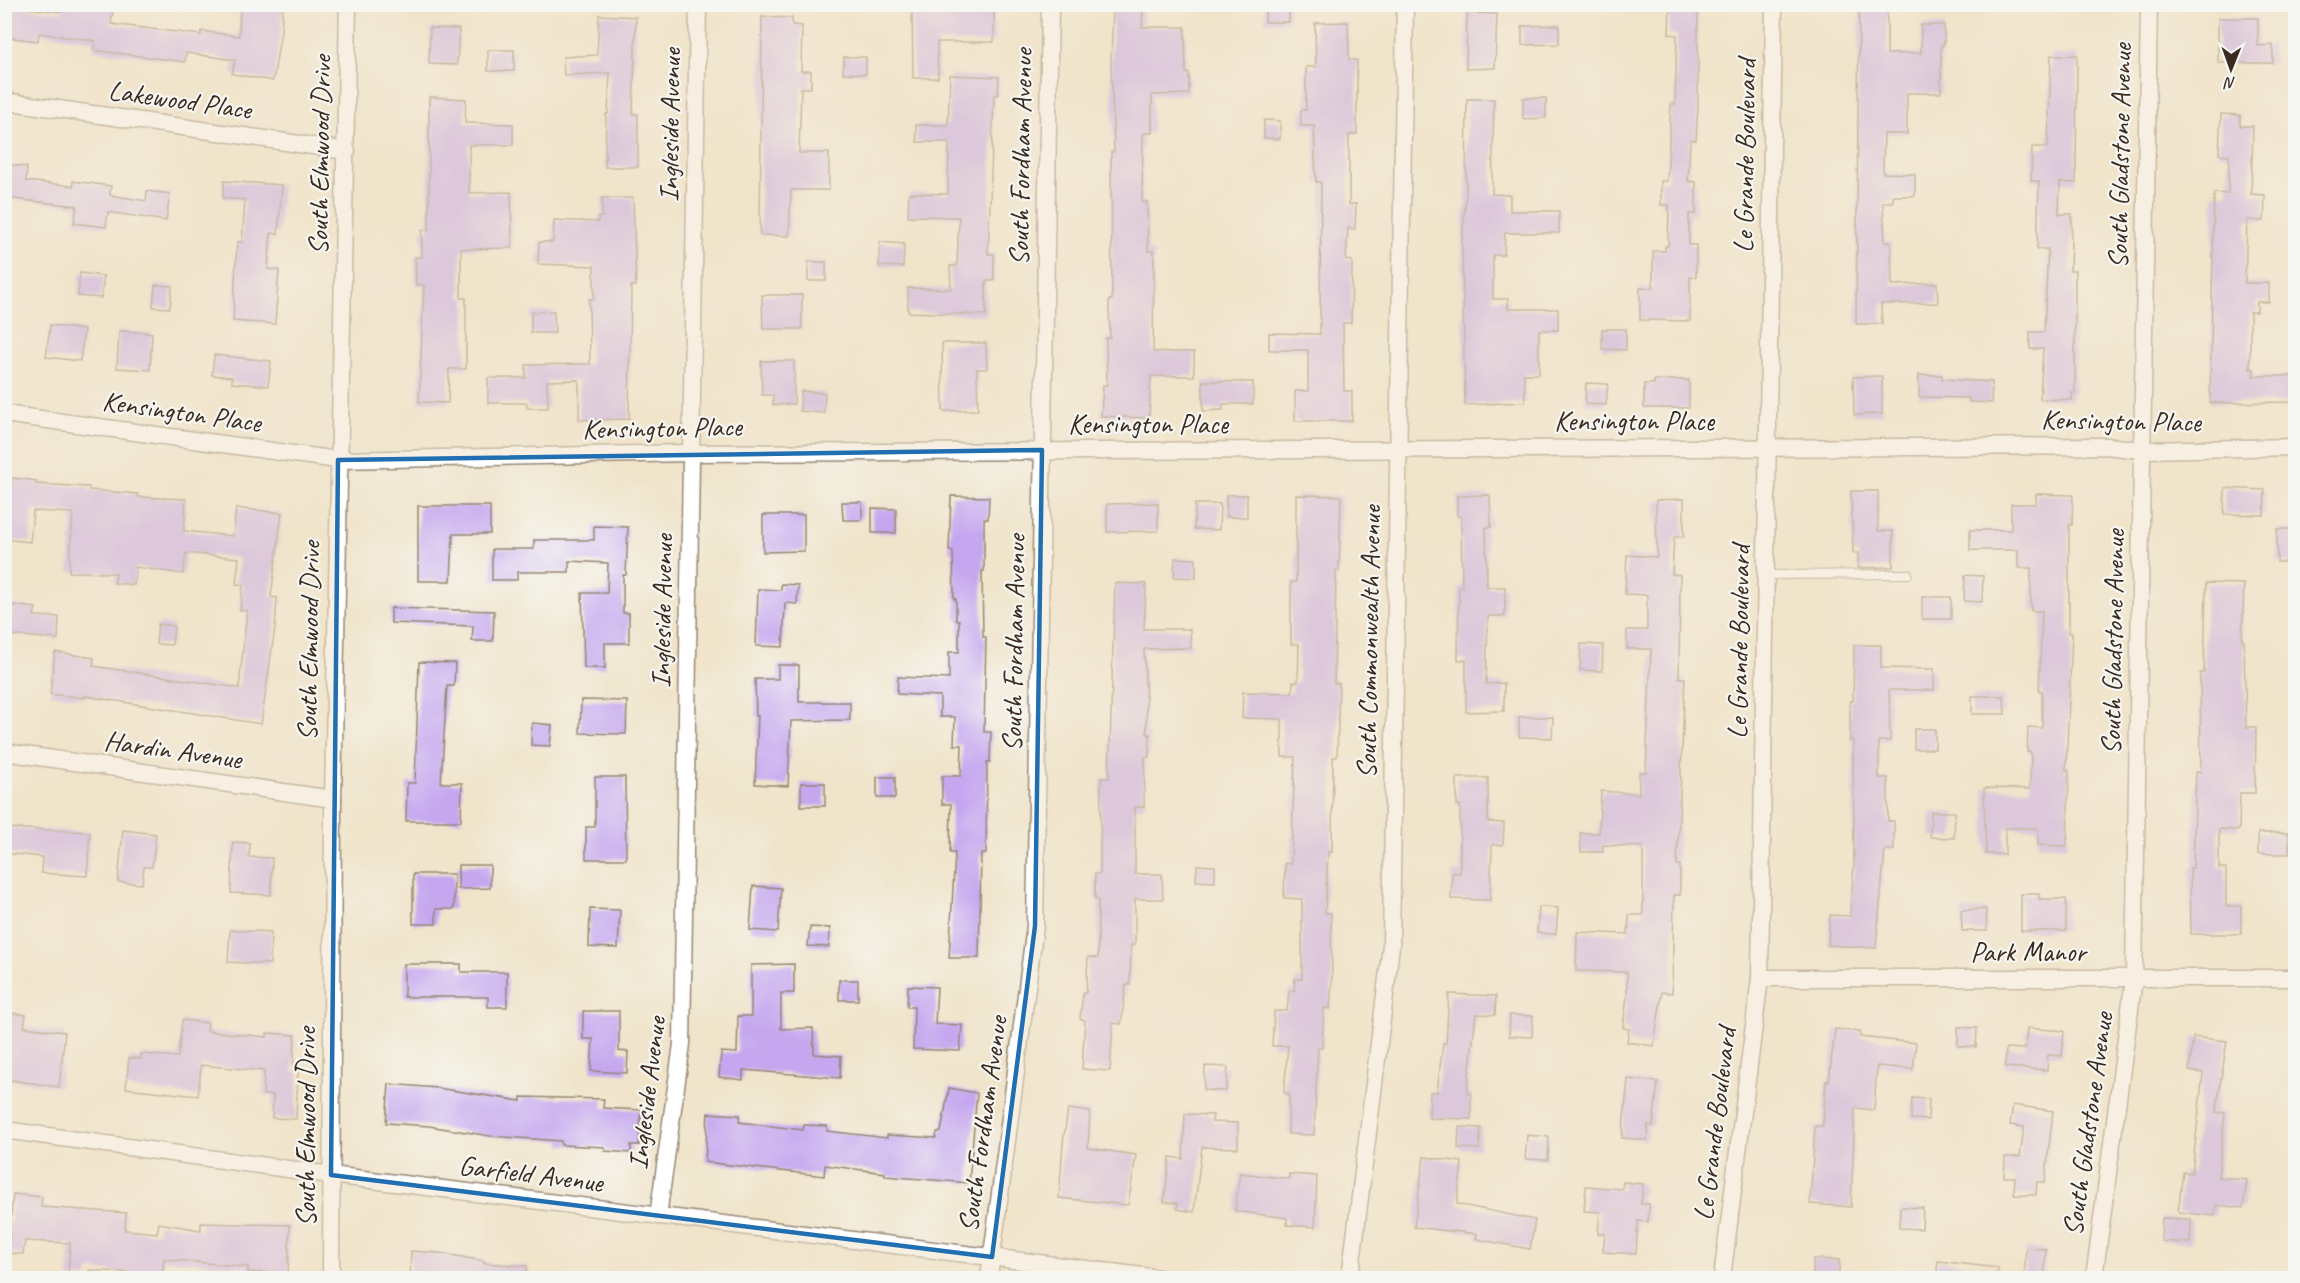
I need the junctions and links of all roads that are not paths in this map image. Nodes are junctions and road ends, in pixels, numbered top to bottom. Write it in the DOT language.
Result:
graph roads {
  1 [pos="348,4"];
  2 [pos="698,4"];
  3 [pos="1050,4"];
  4 [pos="1405,4"];
  5 [pos="1774,4"];
  6 [pos="2149,4"];
  7 [pos="4,101"];
  8 [pos="347,151"];
  9 [pos="4,414"];
  10 [pos="1767,446"];
  11 [pos="2295,447"];
  12 [pos="1398,448"];
  13 [pos="1042,450"];
  14 [pos="2141,450"];
  15 [pos="691,453"];
  16 [pos="338,460"];
  17 [pos="1908,574"];
  18 [pos="1766,575"];
  19 [pos="4,752"];
  20 [pos="333,799"];
  21 [pos="1760,978"];
  22 [pos="2295,978"];
  23 [pos="2134,980"];
  24 [pos="4,1130"];
  25 [pos="332,1175"];
  26 [pos="658,1216"];
  27 [pos="992,1257"];
  28 [pos="331,1278"];
  29 [pos="989,1278"];
  30 [pos="1159,1278"];
  31 [pos="1350,1278"];
  32 [pos="1722,1278"];
  33 [pos="2094,1278"];
  1 -- 8 [label="street, South Elmwood Drive"];
  2 -- 15 [label="street, Ingleside Avenue"];
  3 -- 13 [label="street, South Fordham Avenue"];
  4 -- 12 [label="street, South Commonwealth Avenue"];
  5 -- 10 [label="street, Le Grande Boulevard"];
  6 -- 14 [label="street, South Gladstone Avenue"];
  7 -- 8 [label="street, Lakewood Place"];
  8 -- 16 [label="street, South Elmwood Drive"];
  9 -- 16 [label="street, Kensington Place"];
  10 -- 12 [label="street, Kensington Place"];
  10 -- 14 [label="street, Kensington Place"];
  10 -- 18 [label="street, Le Grande Boulevard"];
  11 -- 14 [label="street, Kensington Place"];
  12 -- 13 [label="street, Kensington Place"];
  12 -- 31 [label="street, South Commonwealth Avenue"];
  13 -- 15 [label="street, Kensington Place"];
  13 -- 27 [label="street, South Fordham Avenue"];
  14 -- 23 [label="street, South Gladstone Avenue"];
  15 -- 16 [label="street, Kensington Place"];
  15 -- 26 [label="street, Ingleside Avenue"];
  16 -- 20 [label="street, South Elmwood Drive"];
  17 -- 18 [label="lane"];
  18 -- 21 [label="street, Le Grande Boulevard"];
  19 -- 20 [label="street, Hardin Avenue"];
  20 -- 25 [label="street, South Elmwood Drive"];
  21 -- 23 [label="street, Park Manor"];
  21 -- 32 [label="street, Le Grande Boulevard"];
  22 -- 23 [label="street, Park Manor"];
  23 -- 33 [label="street, South Gladstone Avenue"];
  24 -- 25 [label="street, Garfield Avenue"];
  25 -- 26 [label="street, Garfield Avenue"];
  25 -- 28 [label="street, South Elmwood Drive"];
  26 -- 27 [label="street, Garfield Avenue"];
  27 -- 29 [label="street, South Fordham Avenue"];
  27 -- 30 [label="street, Garfield Avenue"];
}
